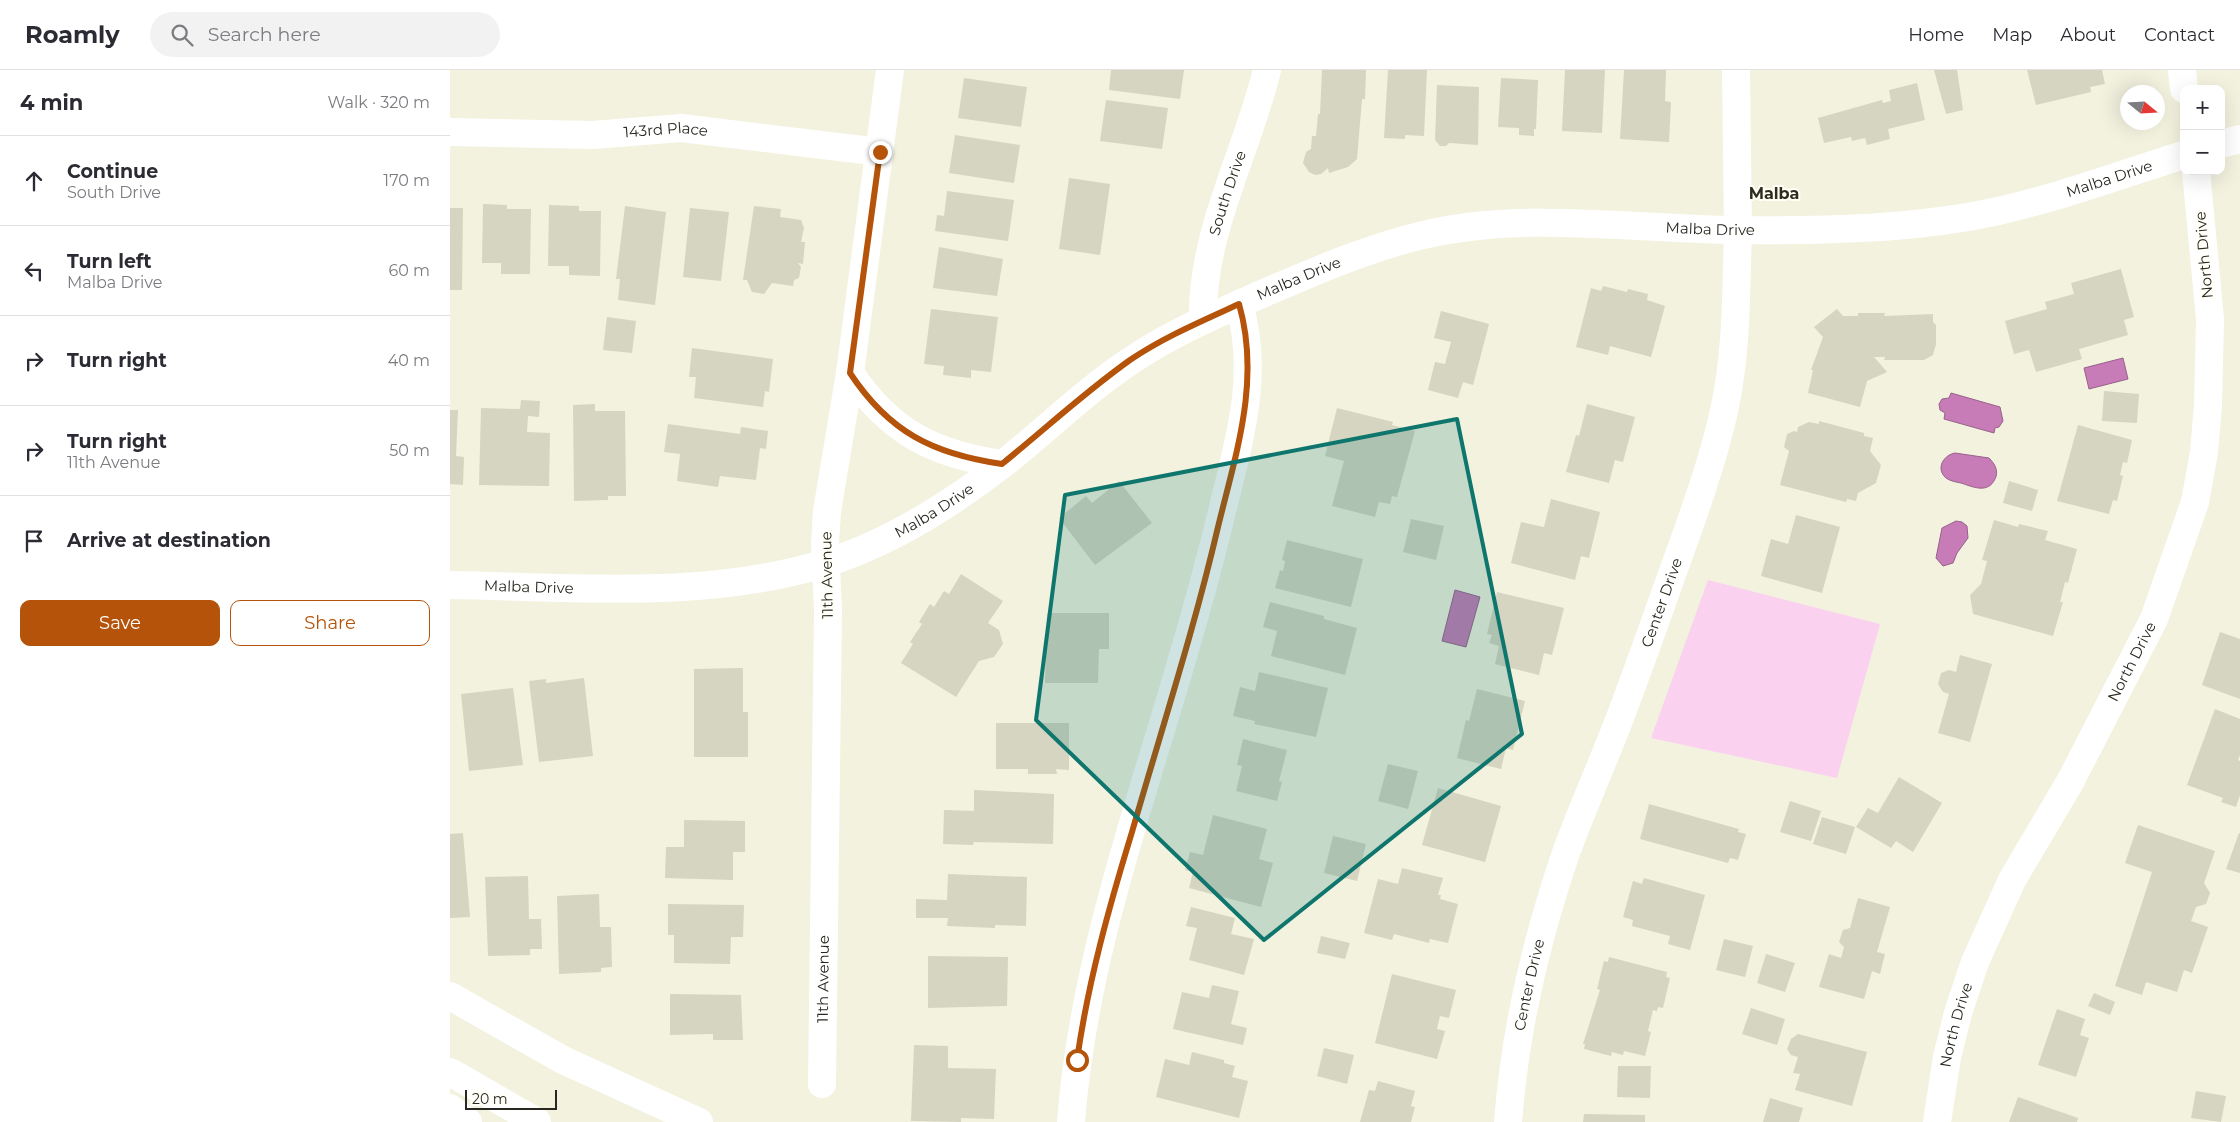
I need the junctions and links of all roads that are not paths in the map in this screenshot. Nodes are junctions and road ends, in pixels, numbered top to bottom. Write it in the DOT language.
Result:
graph roads {
  1 [pos="890,70"];
  2 [pos="1267,70"];
  3 [pos="1736,70"];
  4 [pos="2182,70"];
  5 [pos="2184,85"];
  6 [pos="450,132"];
  7 [pos="2240,140"];
  8 [pos="2225,143"];
  9 [pos="880,152"];
  10 [pos="2180,156"];
  11 [pos="2196,175"];
  12 [pos="1738,230"];
  13 [pos="1239,304"];
  14 [pos="1203,320"];
  15 [pos="850,373"];
  16 [pos="1002,464"];
  17 [pos="826,563"];
  18 [pos="450,584"];
  19 [pos="450,996"];
  20 [pos="450,1072"];
  21 [pos="822,1084"];
  22 [pos="450,1108"];
  23 [pos="468,1122"];
  24 [pos="537,1122"];
  25 [pos="699,1122"];
  26 [pos="1071,1122"];
  27 [pos="1508,1122"];
  28 [pos="1937,1122"];
  1 -- 9 [label="main road, 11th Avenue"];
  2 -- 14 [label="main road, South Drive"];
  3 -- 12 [label="main road, Center Drive"];
  4 -- 5 [label="main road"];
  6 -- 9 [label="main road, 143rd Place"];
  7 -- 8 [label="main road"];
  9 -- 15 [label="main road, 11th Avenue"];
  10 -- 12 [label="main road, Malba Drive"];
  11 -- 28 [label="main road, North Drive"];
  12 -- 13 [label="main road, Malba Drive"];
  12 -- 27 [label="main road, Center Drive"];
  13 -- 14 [label="main road, Malba Drive"];
  13 -- 26 [label="main road"];
  14 -- 16 [label="main road, Malba Drive"];
  15 -- 16 [label="main road"];
  15 -- 17 [label="main road, 11th Avenue"];
  16 -- 17 [label="main road, Malba Drive"];
  17 -- 18 [label="main road, Malba Drive"];
  17 -- 21 [label="main road, 11th Avenue"];
  19 -- 25 [label="main road"];
  20 -- 24 [label="main road"];
  22 -- 23 [label="main road"];
}
